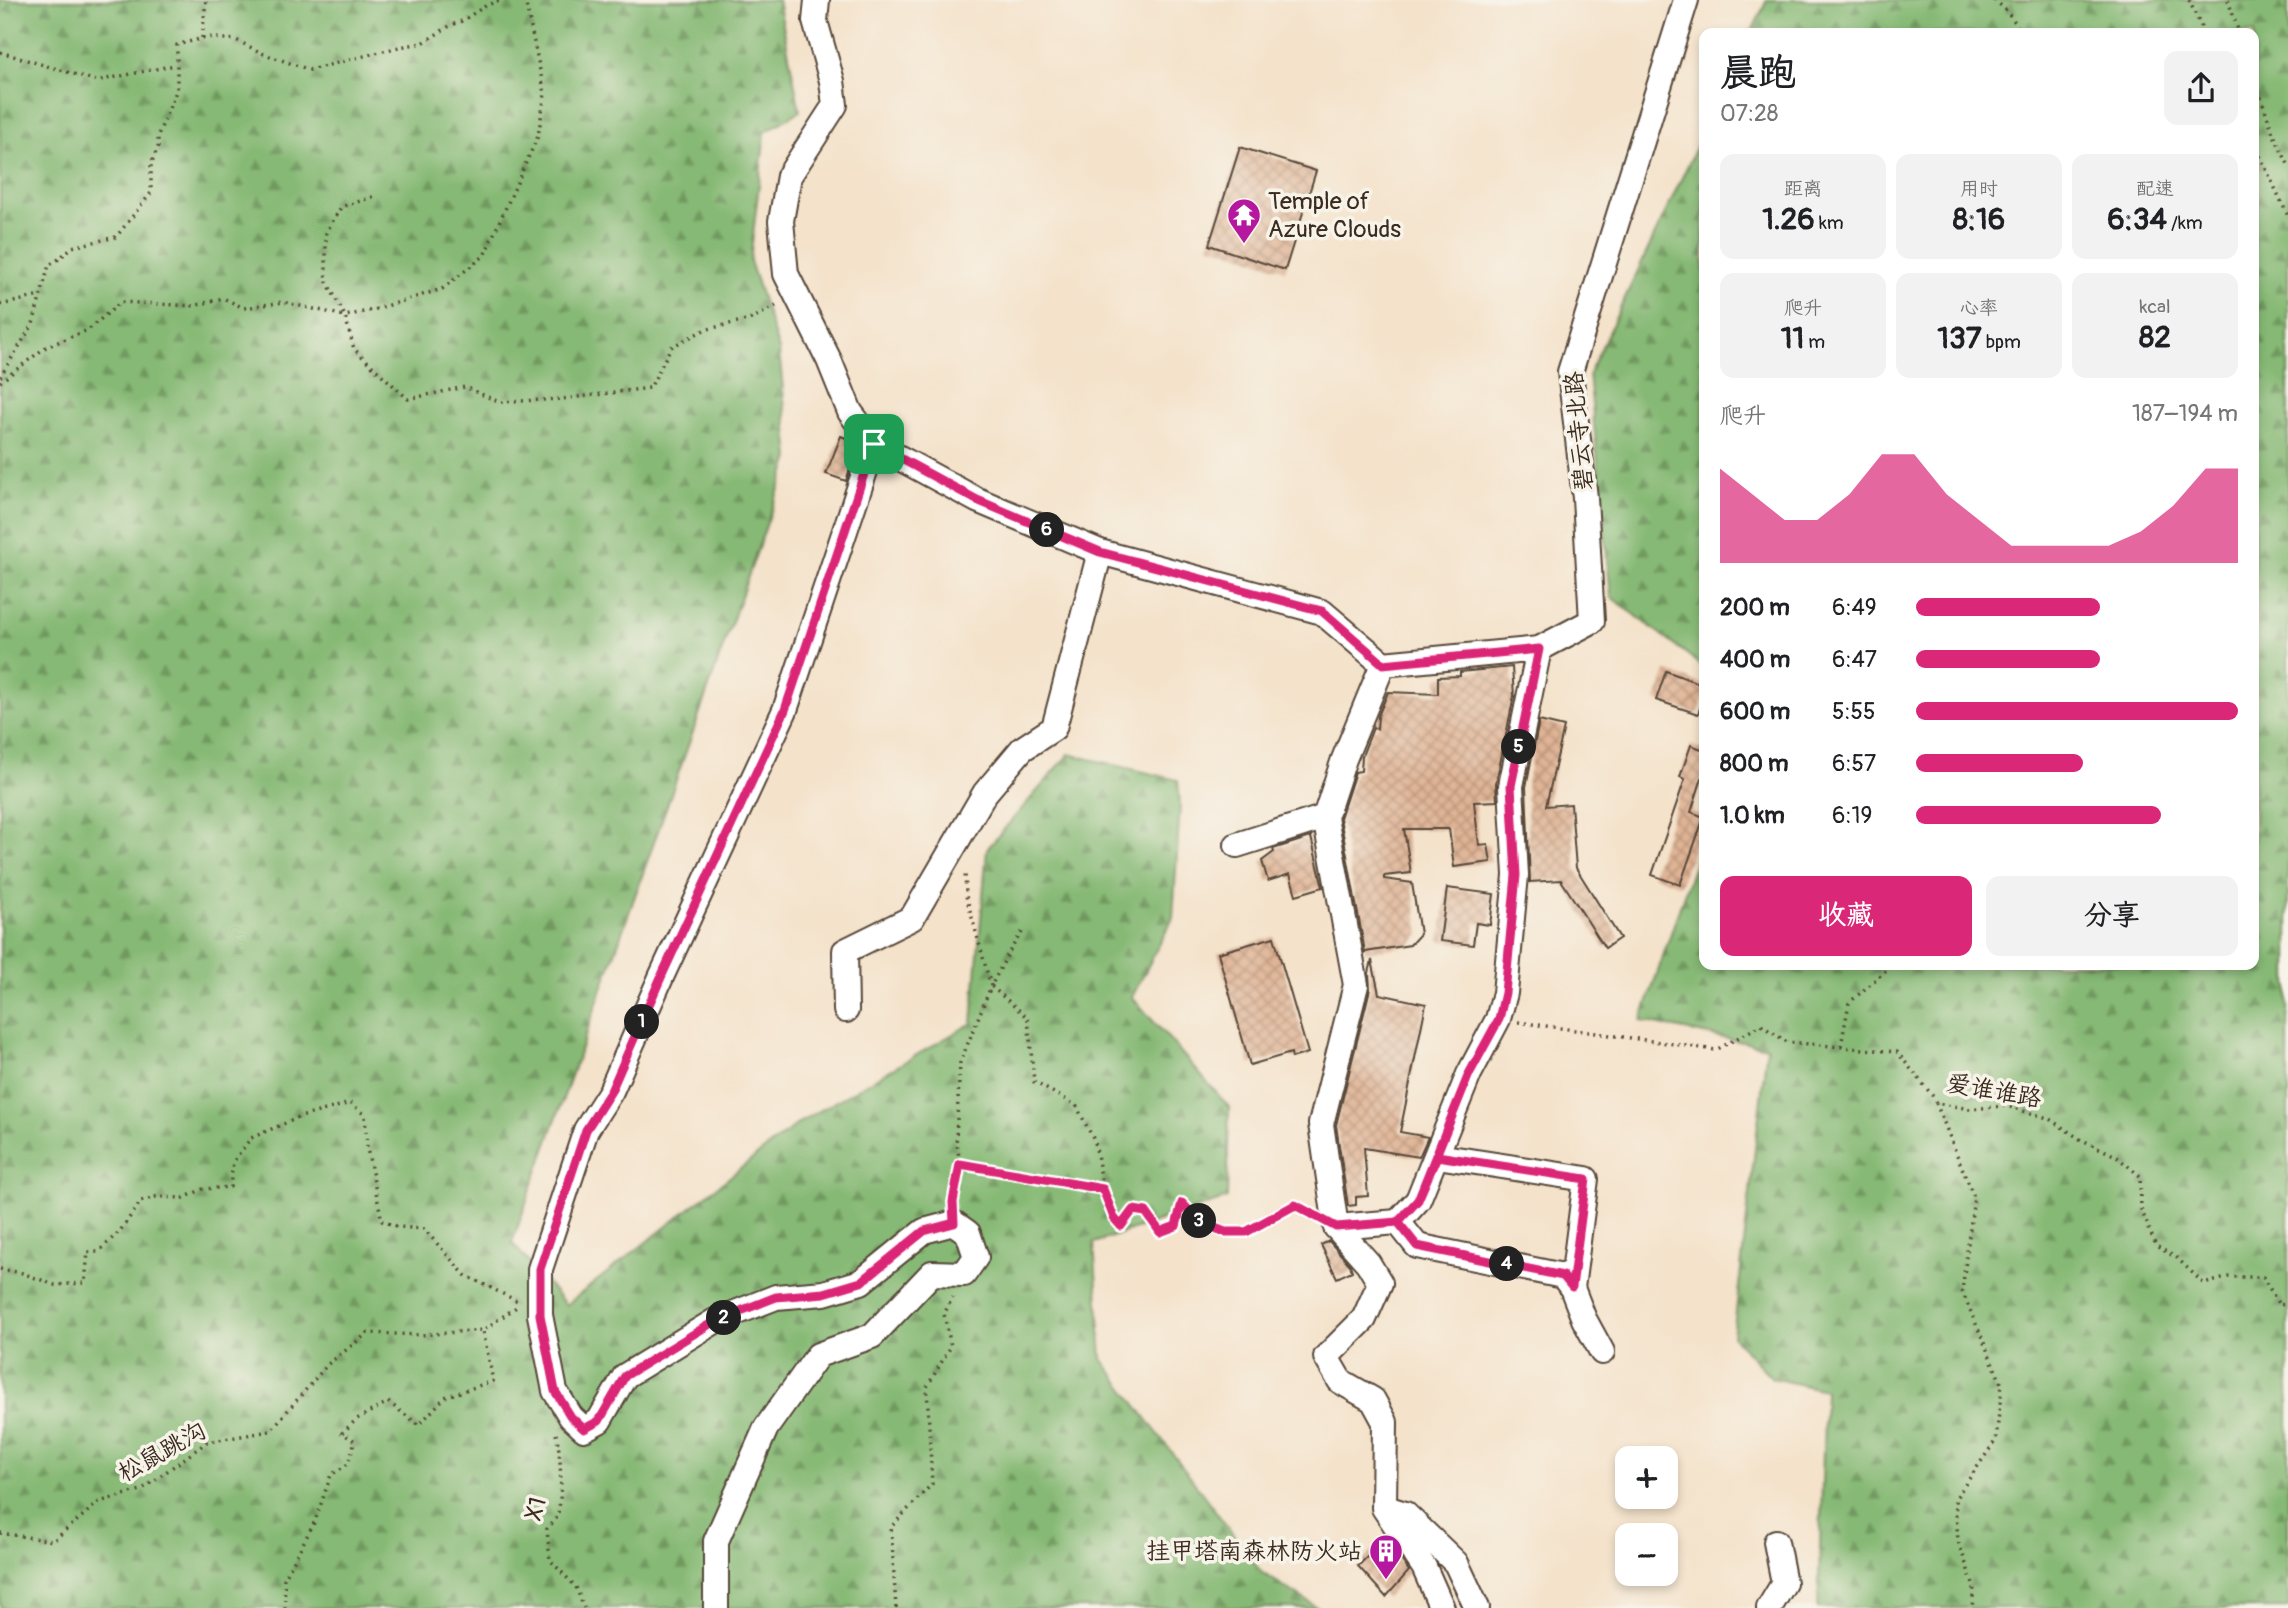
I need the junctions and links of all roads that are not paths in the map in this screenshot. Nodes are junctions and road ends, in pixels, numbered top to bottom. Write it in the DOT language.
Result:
graph roads {
  1 [pos="817,0"];
  2 [pos="1686,0"];
  3 [pos="874,444"];
  4 [pos="1100,552"];
  5 [pos="1539,649"];
  6 [pos="1383,664"];
  7 [pos="1325,817"];
  8 [pos="1237,845"];
  9 [pos="846,1010"];
  10 [pos="1437,1156"];
  11 [pos="1398,1222"];
  12 [pos="1336,1227"];
  13 [pos="1572,1287"];
  14 [pos="1602,1352"];
  15 [pos="1384,1508"];
  16 [pos="1776,1542"];
  17 [pos="716,1608"];
  18 [pos="1442,1608"];
  19 [pos="1477,1608"];
  20 [pos="1769,1608"];
  1 -- 3 [label="street"];
  2 -- 5 [label="street, 碧云寺北路"];
  3 -- 4 [label="street"];
  3 -- 17 [label="street"];
  4 -- 6 [label="street"];
  4 -- 9 [label="street"];
  5 -- 6 [label="street, 碧云寺北路"];
  5 -- 10 [label="street"];
  6 -- 7 [label="street"];
  7 -- 8 [label="street"];
  7 -- 12 [label="street"];
  10 -- 11 [label="street"];
  10 -- 13 [label="street"];
  11 -- 12 [label="street"];
  11 -- 13 [label="street"];
  12 -- 15 [label="street"];
  13 -- 14 [label="street"];
  15 -- 18 [label="street"];
  15 -- 19 [label="street"];
  16 -- 20 [label="street"];
}
